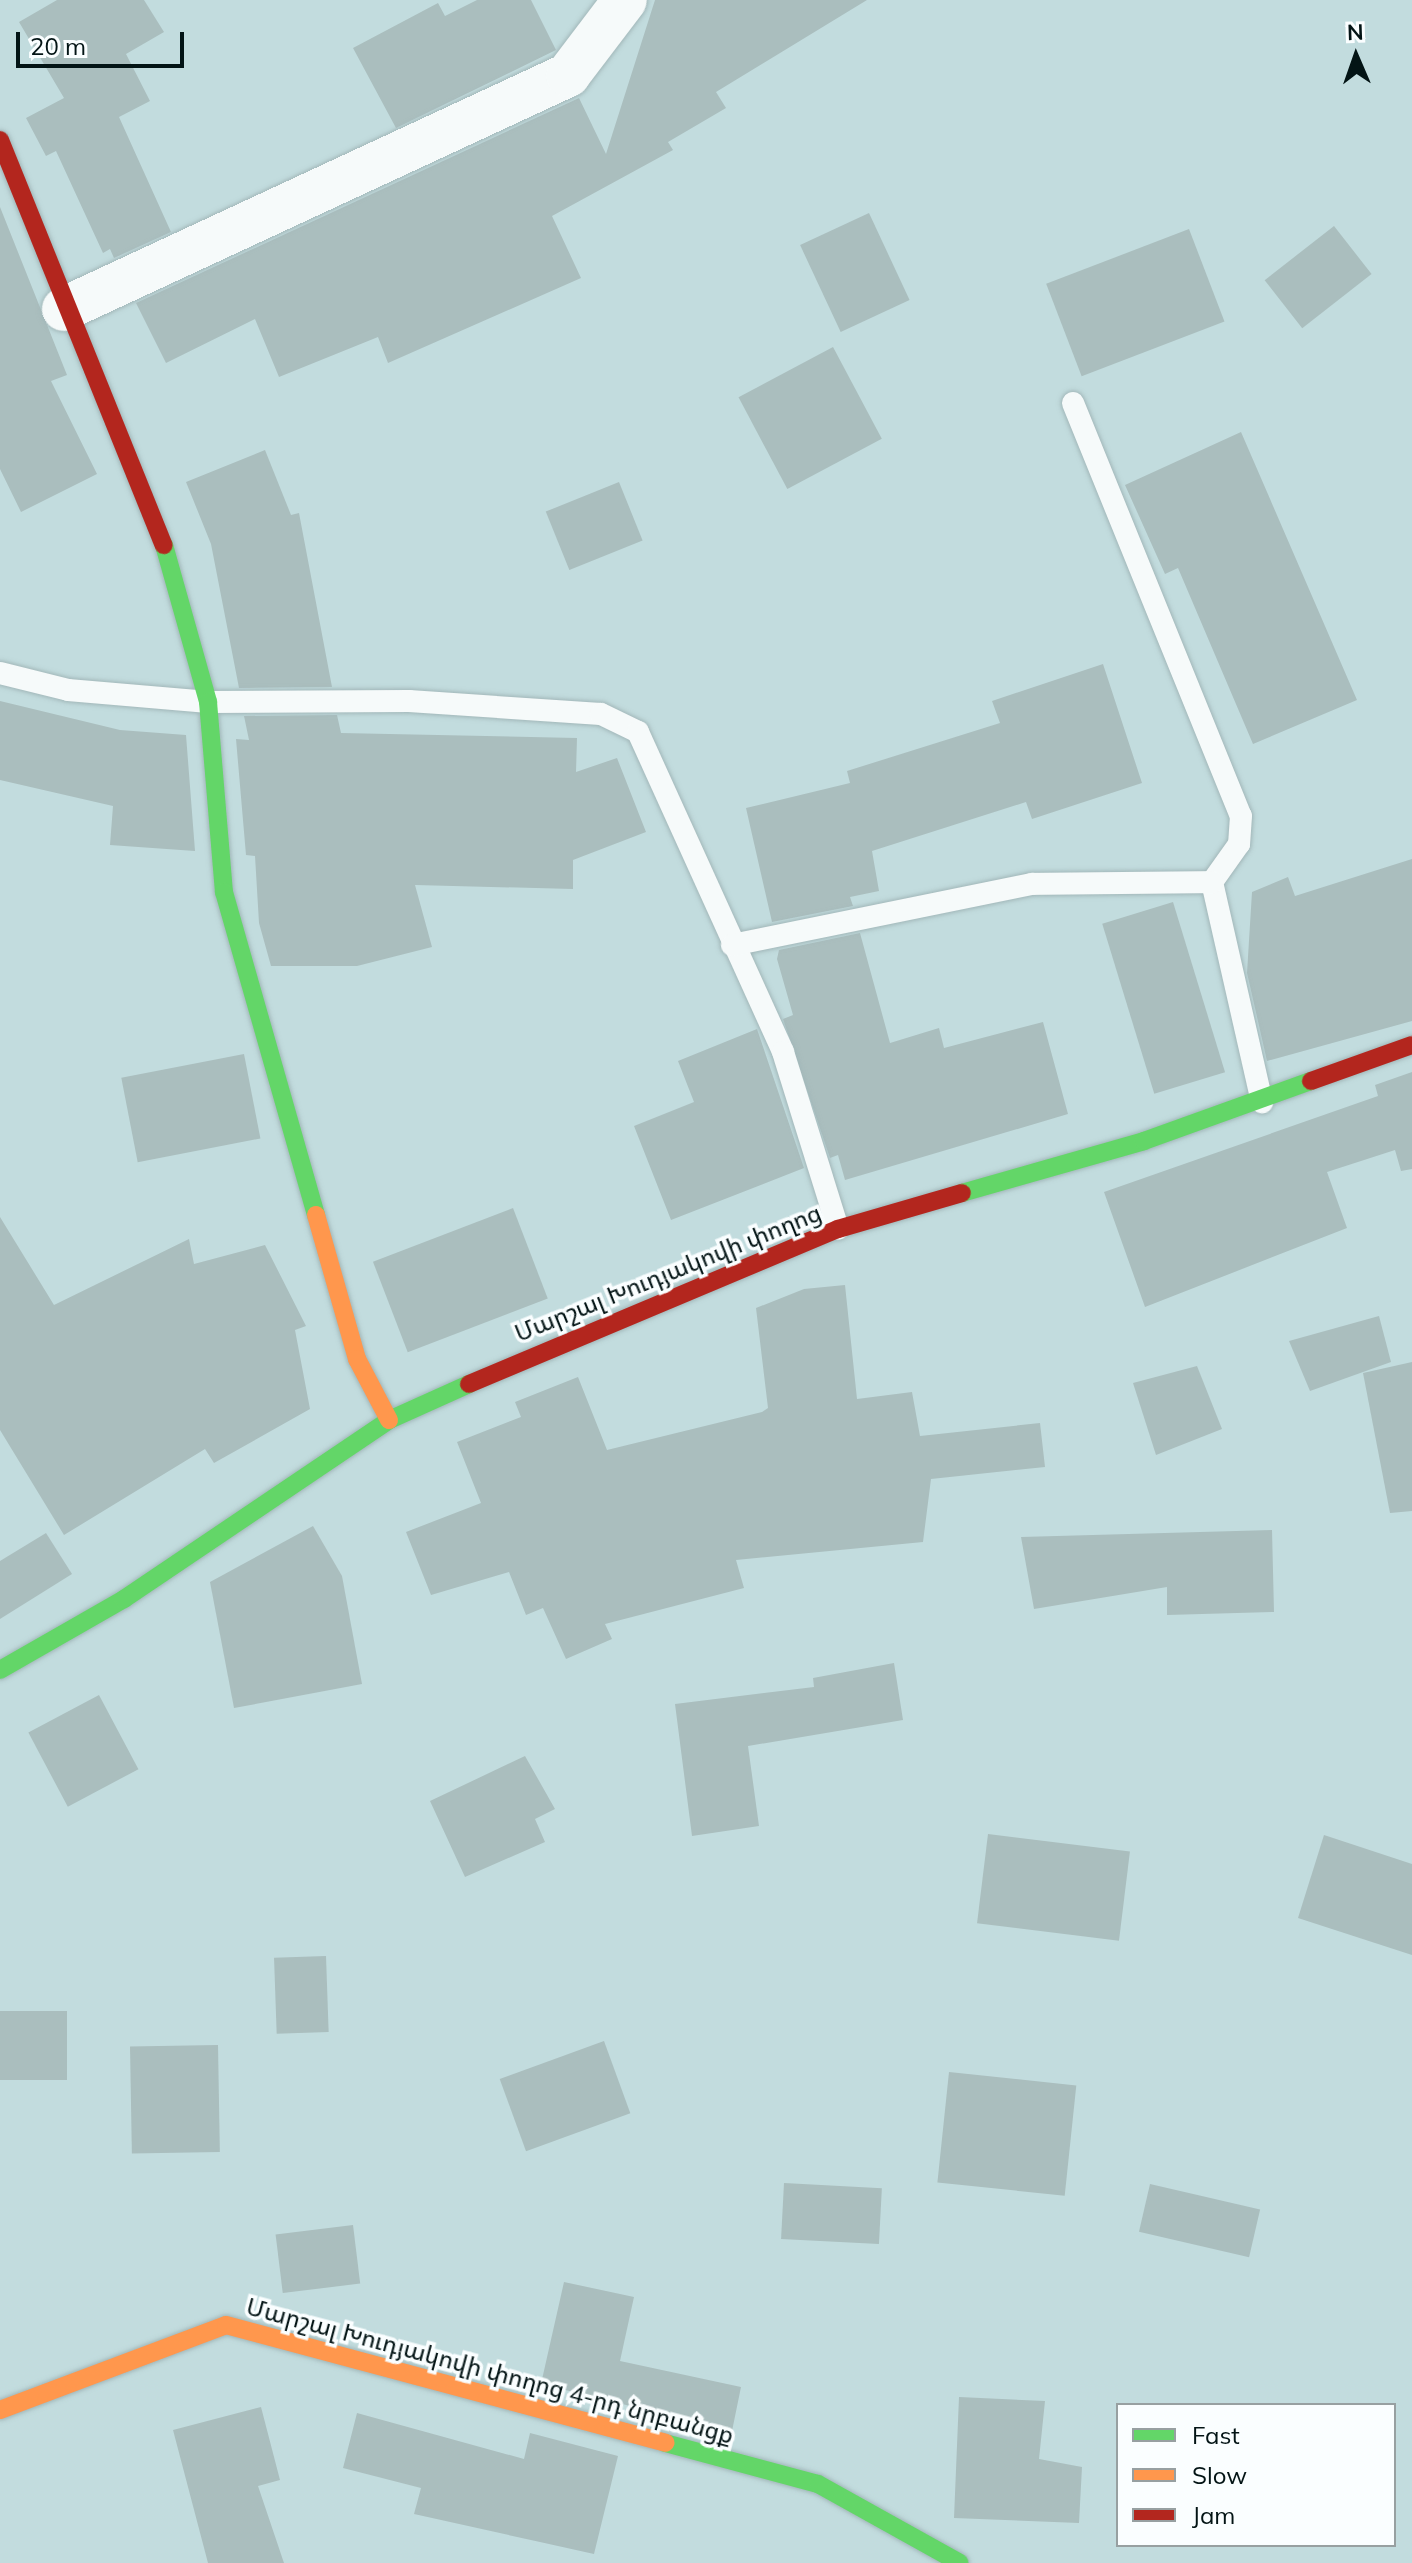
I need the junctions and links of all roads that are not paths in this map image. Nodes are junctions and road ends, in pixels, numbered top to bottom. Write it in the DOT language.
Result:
graph roads {
  1 [pos="625,0"];
  2 [pos="0,140"];
  3 [pos="64,309"];
  4 [pos="1073,403"];
  5 [pos="0,673"];
  6 [pos="208,702"];
  7 [pos="1212,882"];
  8 [pos="732,945"];
  9 [pos="1412,1045"];
  10 [pos="1262,1102"];
  11 [pos="838,1229"];
  12 [pos="389,1420"];
  13 [pos="0,1670"];
  14 [pos="0,2410"];
  15 [pos="960,2563"];
  1 -- 3 [label="street"];
  2 -- 3 [label="street"];
  3 -- 6 [label="street"];
  4 -- 7 [label="lane"];
  5 -- 6 [label="lane"];
  6 -- 8 [label="lane"];
  6 -- 12 [label="street"];
  7 -- 8 [label="lane"];
  7 -- 10 [label="lane"];
  8 -- 11 [label="lane"];
  9 -- 10 [label="street, Մարշալ Խուդյակովի փողոց"];
  10 -- 11 [label="street, Մարշալ Խուդյակովի փողոց"];
  11 -- 12 [label="street, Մարշալ Խուդյակովի փողոց"];
  12 -- 13 [label="street, Մարշալ Խուդյակովի փողոց"];
  14 -- 15 [label="street, Մարշալ Խուդյակովի փողոց 4-րդ նրբանցք"];
}
